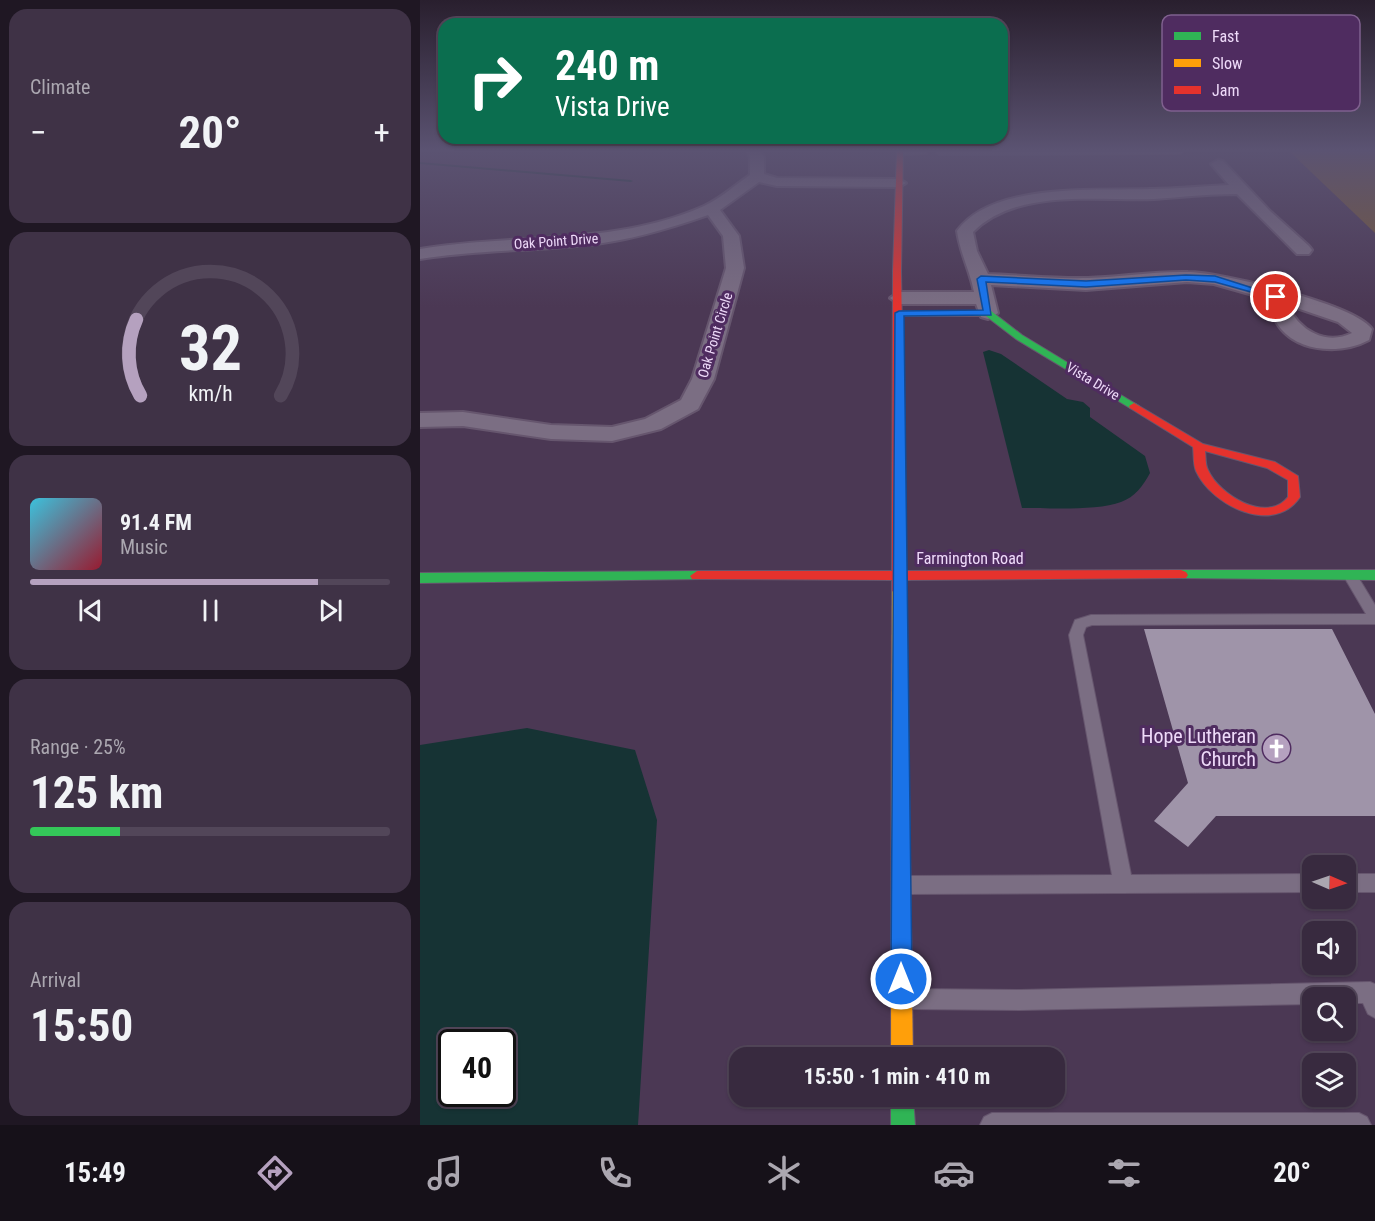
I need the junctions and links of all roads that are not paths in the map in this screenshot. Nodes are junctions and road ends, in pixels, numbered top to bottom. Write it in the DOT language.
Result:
graph roads {
  1 [pos="721,202"];
  2 [pos="899,202"];
  3 [pos="1024,202"];
  4 [pos="1197,202"];
  5 [pos="1253,202"];
  6 [pos="1218,207"];
  7 [pos="711,209"];
  8 [pos="1241,210"];
  9 [pos="1264,214"];
  10 [pos="1303,250"];
  11 [pos="420,254"];
  12 [pos="985,296"];
  13 [pos="1276,297"];
  14 [pos="899,305"];
  15 [pos="420,420"];
  16 [pos="1199,446"];
  17 [pos="899,574"];
  18 [pos="1350,575"];
  19 [pos="1375,575"];
  20 [pos="420,578"];
  21 [pos="1375,618"];
  22 [pos="1356,883"];
  23 [pos="1375,883"];
  24 [pos="1123,884"];
  25 [pos="1302,884"];
  26 [pos="901,885"];
  27 [pos="902,999"];
  28 [pos="1375,1006"];
  29 [pos="902,1047"];
  30 [pos="903,1107"];
  31 [pos="903,1125"];
  32 [pos="992,1125"];
  33 [pos="1359,1125"];
  1 -- 7 [label="street, Oak Point Drive"];
  2 -- 14 [label="street"];
  3 -- 12 [label="street, Vista Drive"];
  4 -- 6 [label="street, Vista Drive"];
  5 -- 9 [label="street"];
  7 -- 11 [label="street, Oak Point Drive"];
  7 -- 15 [label="street, Oak Point Circle"];
  8 -- 9 [label="street"];
  9 -- 10 [label="street"];
  12 -- 13 [label="street"];
  12 -- 14 [label="street"];
  12 -- 16 [label="street, Vista Drive"];
  14 -- 17 [label="street"];
  16 -- 16 [label="street, Vista Drive"];
  17 -- 18 [label="street, Farmington Road"];
  17 -- 20 [label="street, Farmington Road"];
  17 -- 26 [label="street"];
  18 -- 19 [label="street, Farmington Road"];
  18 -- 21 [label="lane"];
  21 -- 24 [label="lane"];
  22 -- 23 [label="lane"];
  24 -- 25 [label="lane"];
  24 -- 26 [label="lane"];
  26 -- 27 [label="street"];
  27 -- 28 [label="lane"];
  27 -- 29 [label="street"];
  30 -- 31 [label="street"];
  32 -- 33 [label="lane"];
}
